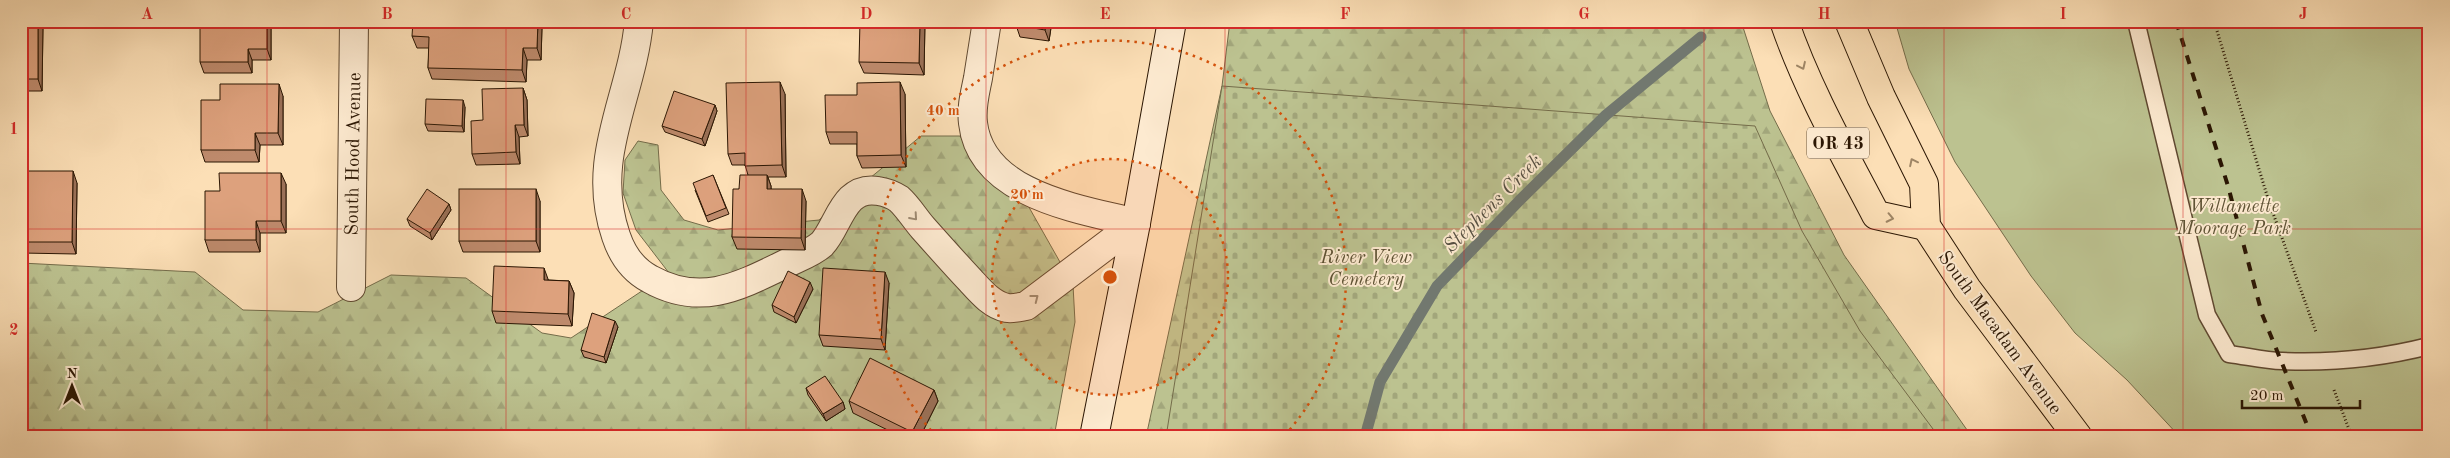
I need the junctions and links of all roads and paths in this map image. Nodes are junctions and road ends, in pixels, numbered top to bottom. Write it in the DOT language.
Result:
graph roads {
  1 [pos="354,21"];
  2 [pos="639,21"];
  3 [pos="987,21"];
  4 [pos="1172,21"];
  5 [pos="1784,21"];
  6 [pos="1849,21"];
  7 [pos="2136,21"];
  8 [pos="2214,21"];
  9 [pos="1136,223"];
  10 [pos="1926,226"];
  11 [pos="351,287"];
  12 [pos="2316,333"];
  13 [pos="2429,346"];
  14 [pos="2333,387"];
  15 [pos="1094,437"];
  16 [pos="2078,437"];
  17 [pos="2352,437"];
  1 -- 11 [label="street, South Hood Avenue"];
  2 -- 9 [label="street, one-way"];
  3 -- 9 [label="street"];
  4 -- 9 [label="street"];
  5 -- 10 [label="main road, OR 43, one-way"];
  10 -- 6 [label="main road, OR 43, one-way"];
  7 -- 13 [label="lane"];
  8 -- 12 [label="path"];
  9 -- 15 [label="street"];
  10 -- 16 [label="main road, South Macadam Avenue"];
  14 -- 17 [label="path"];
}
